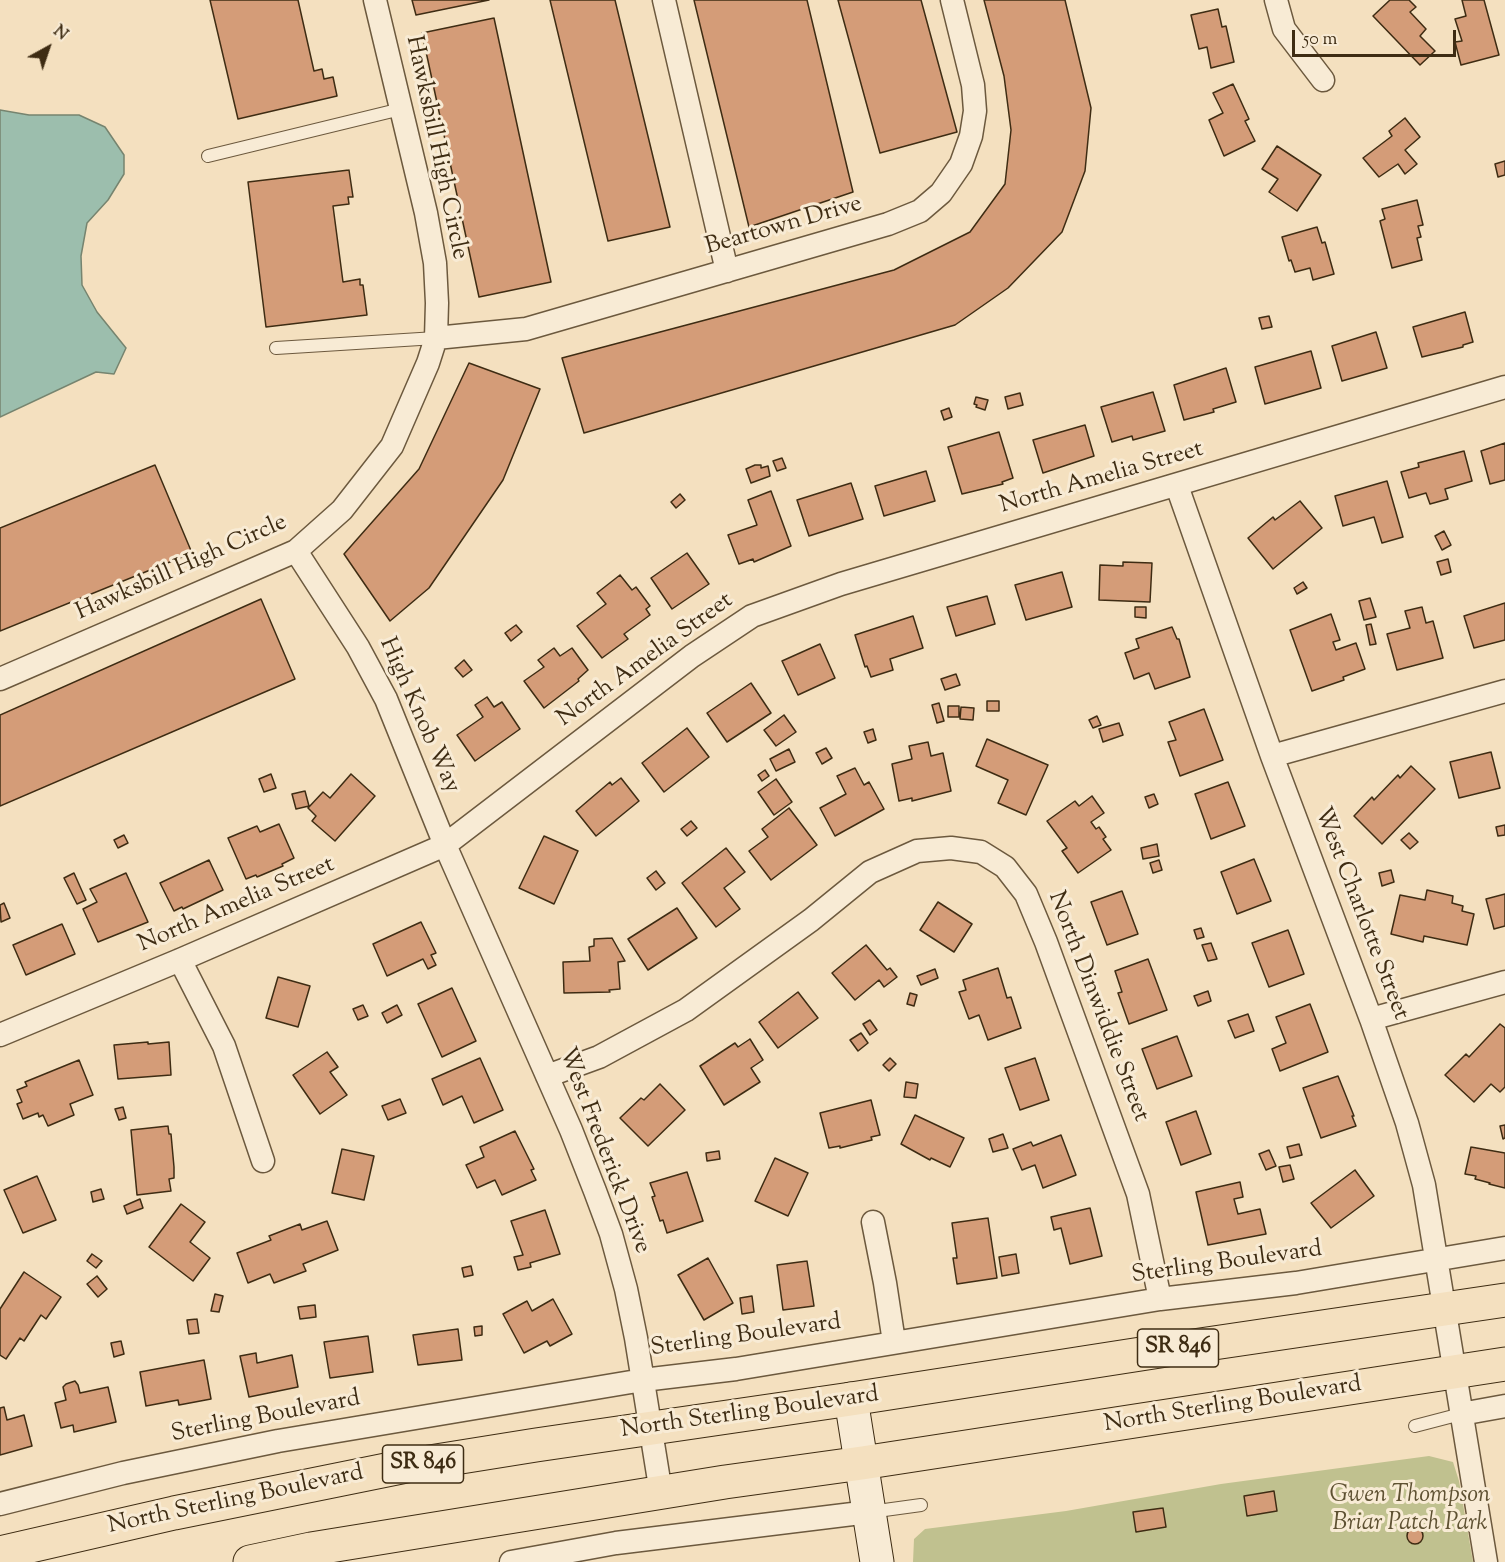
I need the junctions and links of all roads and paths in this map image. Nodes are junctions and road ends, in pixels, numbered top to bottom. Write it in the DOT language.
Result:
graph roads {
  1 [pos="375,0"];
  2 [pos="664,0"];
  3 [pos="952,0"];
  4 [pos="1276,0"];
  5 [pos="1323,80"];
  6 [pos="401,109"];
  7 [pos="208,156"];
  8 [pos="727,271"];
  9 [pos="436,338"];
  10 [pos="276,348"];
  11 [pos="1505,387"];
  12 [pos="1177,486"];
  13 [pos="296,551"];
  14 [pos="0,679"];
  15 [pos="1505,691"];
  16 [pos="1272,756"];
  17 [pos="445,845"];
  18 [pos="180,960"];
  19 [pos="1505,982"];
  20 [pos="1371,1019"];
  21 [pos="0,1035"];
  22 [pos="547,1076"];
  23 [pos="263,1161"];
  24 [pos="873,1222"];
  25 [pos="1505,1248"];
  26 [pos="1435,1260"];
  27 [pos="1160,1299"];
  28 [pos="1505,1300"];
  29 [pos="1444,1310"];
  30 [pos="894,1342"];
  31 [pos="1505,1364"];
  32 [pos="1456,1371"];
  33 [pos="643,1380"];
  34 [pos="851,1399"];
  35 [pos="1505,1406"];
  36 [pos="1461,1414"];
  37 [pos="1415,1426"];
  38 [pos="651,1428"];
  39 [pos="862,1463"];
  40 [pos="661,1493"];
  41 [pos="0,1504"];
  42 [pos="921,1505"];
  43 [pos="869,1512"];
  44 [pos="0,1553"];
  45 [pos="250,1562"];
  46 [pos="511,1562"];
  47 [pos="877,1562"];
  48 [pos="1486,1562"];
  1 -- 6 [label="street, Hawksbill High Circle"];
  2 -- 8 [label="street"];
  3 -- 8 [label="street, Beartown Drive"];
  4 -- 5 [label="street"];
  6 -- 7 [label="lane"];
  6 -- 9 [label="street, Hawksbill High Circle"];
  8 -- 9 [label="street, Beartown Drive"];
  9 -- 10 [label="lane"];
  9 -- 13 [label="street, Hawksbill High Circle"];
  11 -- 12 [label="street, North Amelia Street"];
  12 -- 16 [label="street, West Charlotte Street"];
  12 -- 17 [label="street, North Amelia Street"];
  13 -- 14 [label="street, Hawksbill High Circle"];
  13 -- 17 [label="street, High Knob Way"];
  15 -- 16 [label="street"];
  16 -- 20 [label="street, West Charlotte Street"];
  17 -- 18 [label="street, North Amelia Street"];
  17 -- 22 [label="street, West Frederick Drive"];
  18 -- 21 [label="street, North Amelia Street"];
  18 -- 23 [label="street"];
  19 -- 20 [label="street"];
  20 -- 26 [label="street, West Charlotte Street"];
  22 -- 27 [label="street, North Dinwiddie Street"];
  22 -- 33 [label="street, West Frederick Drive"];
  24 -- 30 [label="street"];
  25 -- 26 [label="street, Sterling Boulevard"];
  26 -- 27 [label="street, Sterling Boulevard"];
  26 -- 29 [label="street, West Charlotte Street"];
  27 -- 30 [label="street, Sterling Boulevard"];
  28 -- 29 [label="main road, North Sterling Boulevard / SR 846"];
  29 -- 32 [label="street, West Charlotte Street"];
  29 -- 34 [label="main road, North Sterling Boulevard / SR 846"];
  30 -- 33 [label="street, Sterling Boulevard"];
  31 -- 32 [label="main road, North Sterling Boulevard"];
  32 -- 36 [label="street, West Charlotte Street"];
  32 -- 39 [label="main road, North Sterling Boulevard"];
  33 -- 38 [label="street, West Frederick Drive"];
  33 -- 41 [label="street, Sterling Boulevard"];
  34 -- 38 [label="main road, North Sterling Boulevard / SR 846"];
  34 -- 39 [label="street"];
  35 -- 36 [label="street"];
  36 -- 37 [label="lane"];
  36 -- 48 [label="street, West Charlotte Street"];
  38 -- 40 [label="street, West Frederick Drive"];
  38 -- 44 [label="main road, North Sterling Boulevard / SR 846"];
  39 -- 40 [label="main road, North Sterling Boulevard"];
  39 -- 43 [label="street"];
  40 -- 45 [label="main road, North Sterling Boulevard"];
  42 -- 43 [label="lane"];
  43 -- 46 [label="street"];
  43 -- 47 [label="street"];
}
